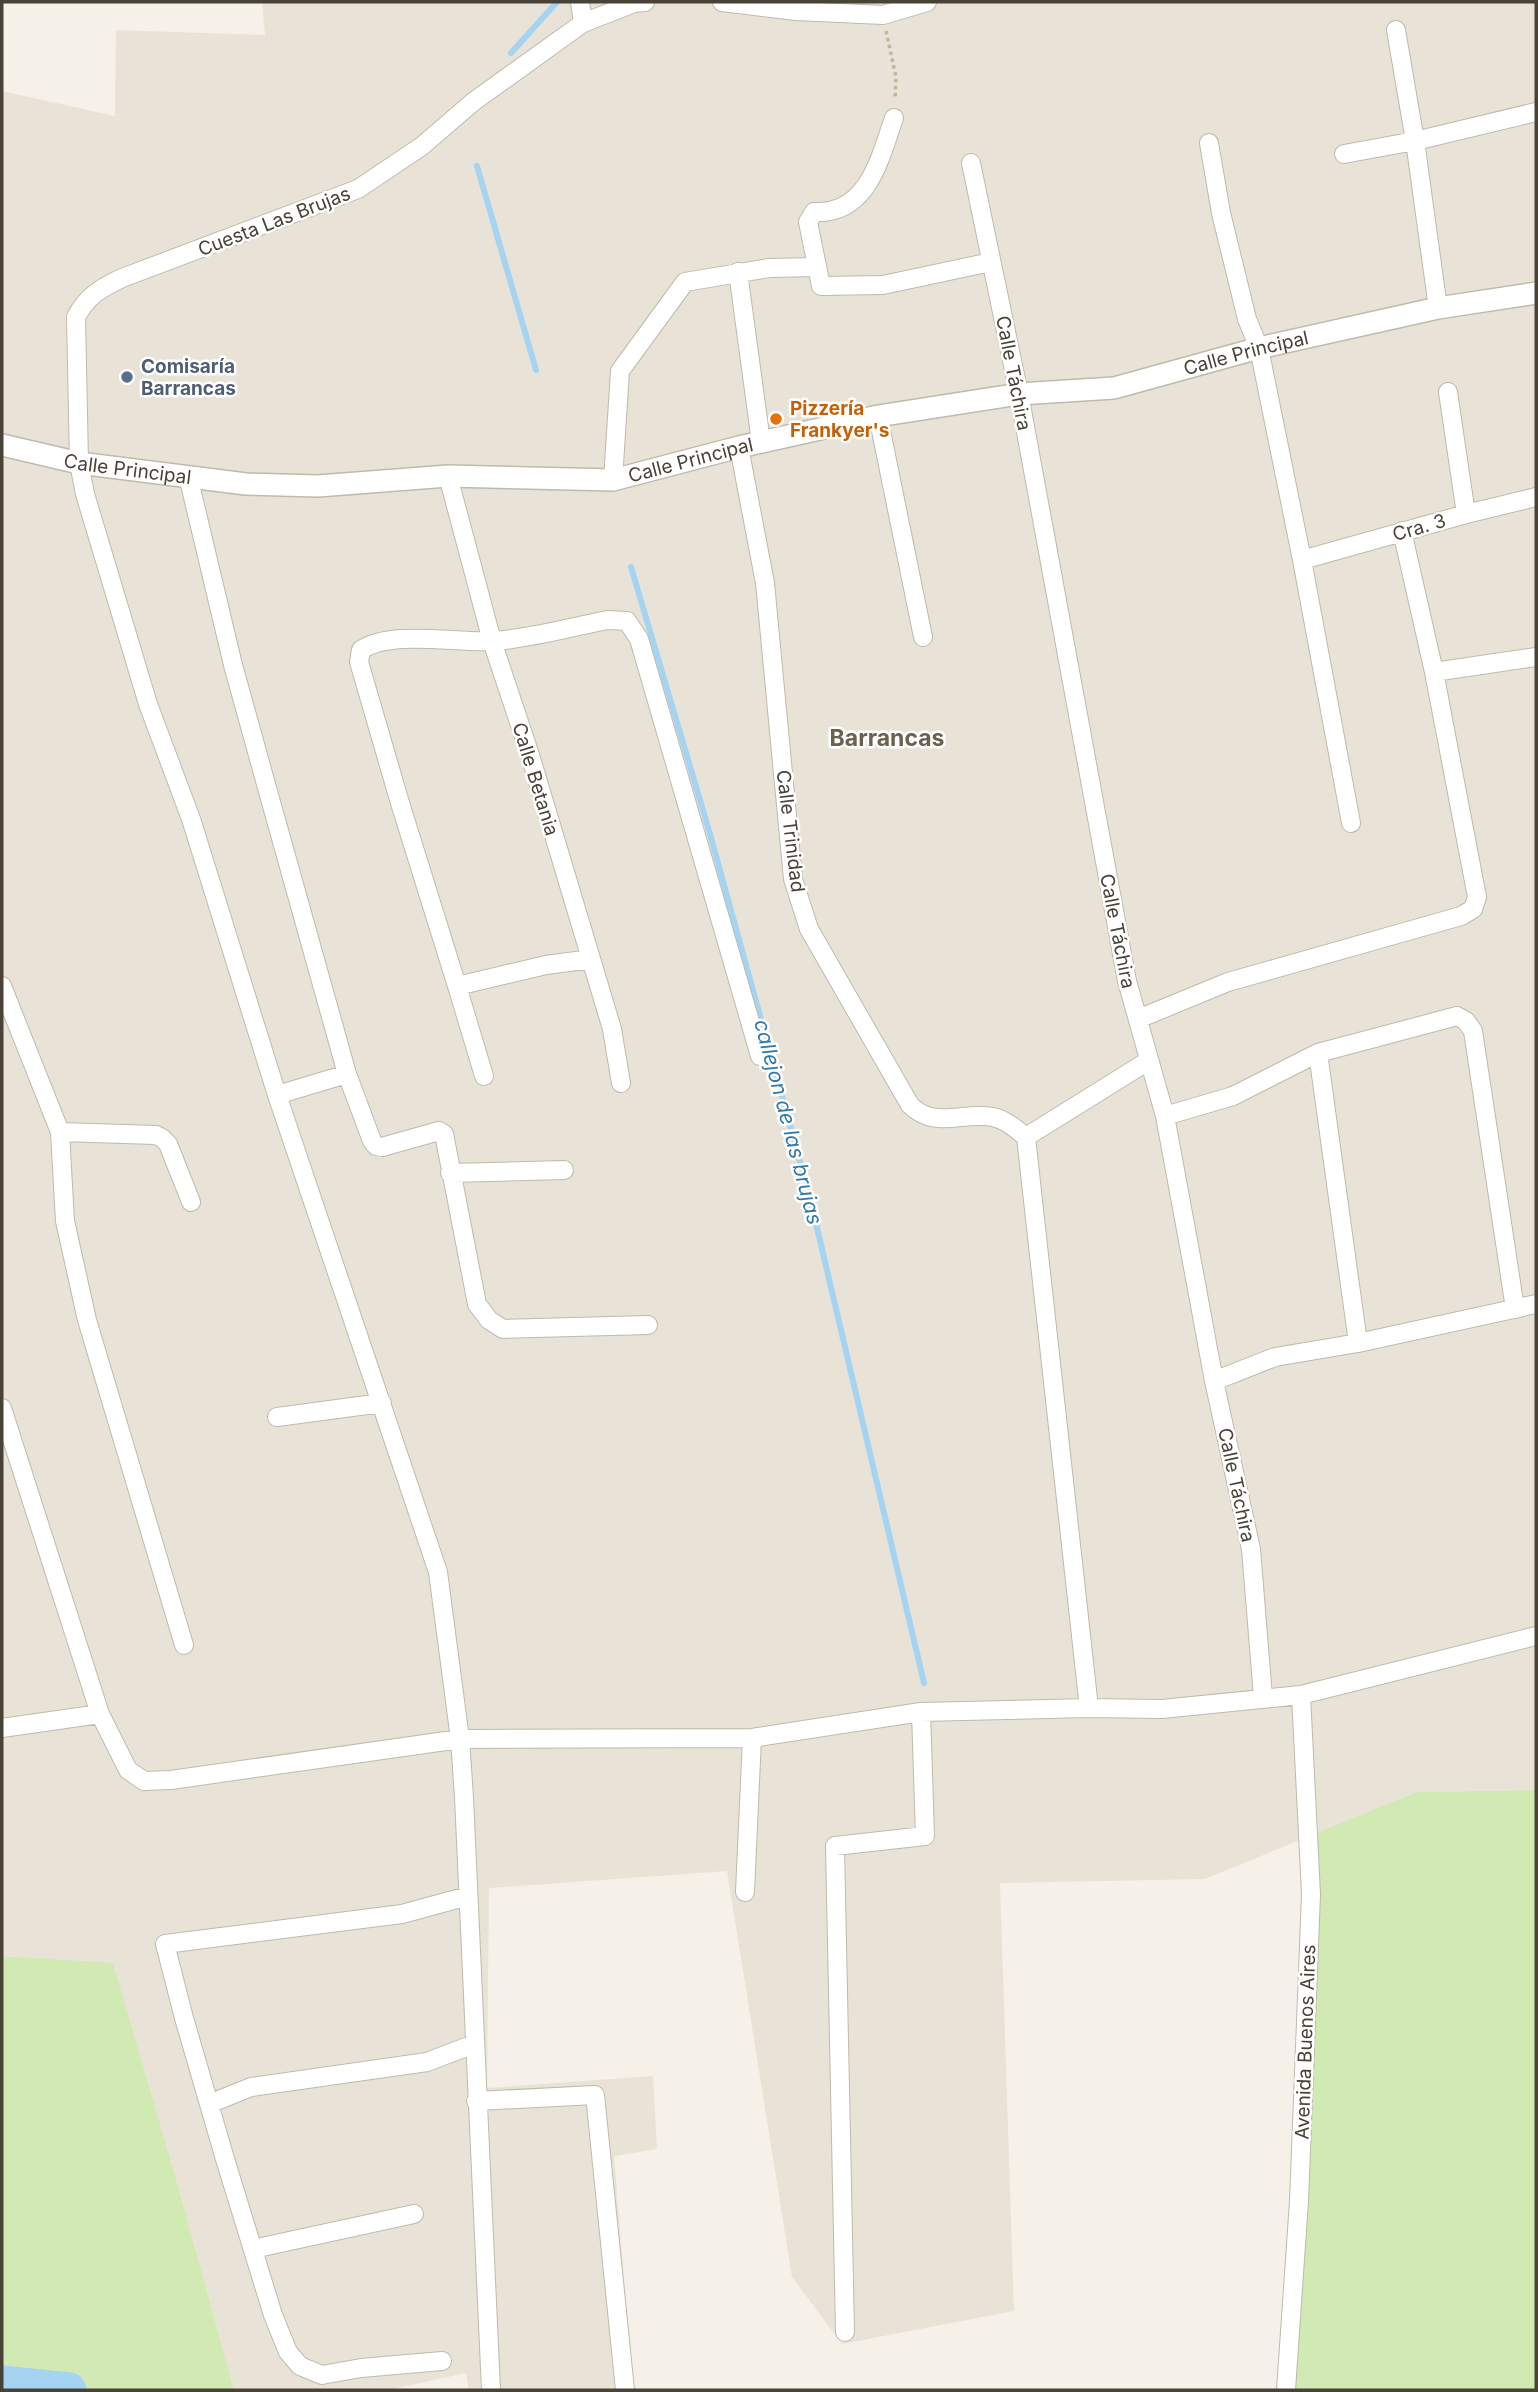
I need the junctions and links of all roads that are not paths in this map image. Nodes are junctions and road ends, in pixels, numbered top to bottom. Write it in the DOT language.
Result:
graph roads {
  1 [pos="580,2"];
  2 [pos="645,2"];
  3 [pos="722,2"];
  4 [pos="928,2"];
  5 [pos="795,6"];
  6 [pos="583,23"];
  7 [pos="1396,30"];
  8 [pos="1536,112"];
  9 [pos="894,118"];
  10 [pos="1415,141"];
  11 [pos="1209,143"];
  12 [pos="1344,154"];
  13 [pos="971,163"];
  14 [pos="991,262"];
  15 [pos="816,267"];
  16 [pos="738,272"];
  17 [pos="1536,293"];
  18 [pos="1438,308"];
  19 [pos="1259,348"];
  20 [pos="1448,392"];
  21 [pos="1019,394"];
  22 [pos="878,416"];
  23 [pos="761,442"];
  24 [pos="2,445"];
  25 [pos="739,447"];
  26 [pos="79,463"];
  27 [pos="188,476"];
  28 [pos="448,476"];
  29 [pos="613,480"];
  30 [pos="1536,497"];
  31 [pos="1466,514"];
  32 [pos="1402,531"];
  33 [pos="1302,560"];
  34 [pos="923,636"];
  35 [pos="492,641"];
  36 [pos="1536,657"];
  37 [pos="1434,672"];
  38 [pos="1351,823"];
  39 [pos="590,959"];
  40 [pos="2,986"];
  41 [pos="457,986"];
  42 [pos="1138,1019"];
  43 [pos="1318,1053"];
  44 [pos="760,1056"];
  45 [pos="1148,1060"];
  46 [pos="347,1074"];
  47 [pos="484,1076"];
  48 [pos="621,1083"];
  49 [pos="277,1095"];
  50 [pos="1165,1116"];
  51 [pos="60,1132"];
  52 [pos="1026,1137"];
  53 [pos="564,1170"];
  54 [pos="450,1173"];
  55 [pos="191,1202"];
  56 [pos="1536,1304"];
  57 [pos="1515,1309"];
  58 [pos="648,1325"];
  59 [pos="1358,1343"];
  60 [pos="1214,1381"];
  61 [pos="382,1403"];
  62 [pos="2,1408"];
  63 [pos="277,1417"];
  64 [pos="1536,1636"];
  65 [pos="184,1645"];
  66 [pos="1301,1695"];
  67 [pos="1263,1697"];
  68 [pos="1089,1708"];
  69 [pos="921,1713"];
  70 [pos="100,1714"];
  71 [pos="2,1728"];
  72 [pos="751,1738"];
  73 [pos="460,1739"];
  74 [pos="745,1892"];
  75 [pos="468,1896"];
  76 [pos="474,2044"];
  77 [pos="476,2101"];
  78 [pos="209,2104"];
  79 [pos="414,2214"];
  80 [pos="253,2249"];
  81 [pos="845,2332"];
  82 [pos="442,2361"];
  83 [pos="491,2390"];
  84 [pos="625,2390"];
  85 [pos="1286,2390"];
  1 -- 6 [label="street"];
  2 -- 6 [label="street, Cuesta Las Brujas"];
  3 -- 5 [label="street"];
  4 -- 5 [label="street"];
  6 -- 26 [label="street, Cuesta Las Brujas"];
  7 -- 10 [label="street"];
  8 -- 10 [label="street"];
  9 -- 15 [label="street"];
  10 -- 12 [label="street"];
  10 -- 18 [label="street"];
  11 -- 19 [label="street"];
  13 -- 14 [label="street, Calle Táchira"];
  14 -- 15 [label="street"];
  14 -- 21 [label="street, Calle Táchira"];
  15 -- 16 [label="street"];
  16 -- 23 [label="street"];
  16 -- 29 [label="street"];
  17 -- 18 [label="street, Calle Principal"];
  18 -- 19 [label="street, Calle Principal"];
  19 -- 21 [label="street, Calle Principal"];
  19 -- 33 [label="street"];
  20 -- 31 [label="street"];
  21 -- 22 [label="street, Calle Principal"];
  21 -- 42 [label="street, Calle Táchira"];
  22 -- 23 [label="street, Calle Principal"];
  22 -- 34 [label="street"];
  23 -- 25 [label="street, Calle Principal"];
  24 -- 26 [label="street, Calle Principal"];
  25 -- 29 [label="street, Calle Principal"];
  25 -- 52 [label="street, Calle Trinidad"];
  26 -- 27 [label="street, Calle Principal"];
  26 -- 49 [label="street, Cuesta Las Brujas"];
  27 -- 28 [label="street, Calle Principal"];
  27 -- 46 [label="street"];
  28 -- 29 [label="street, Calle Principal"];
  28 -- 35 [label="street, Calle Betania"];
  30 -- 31 [label="street, Cra. 3"];
  31 -- 32 [label="street, Cra. 3"];
  32 -- 33 [label="street, Cra. 3"];
  32 -- 37 [label="street"];
  33 -- 38 [label="street"];
  35 -- 39 [label="street, Calle Betania"];
  35 -- 41 [label="street"];
  35 -- 44 [label="street"];
  36 -- 37 [label="street"];
  37 -- 42 [label="street"];
  39 -- 41 [label="street"];
  39 -- 48 [label="street, Calle Betania"];
  40 -- 51 [label="street"];
  41 -- 47 [label="street"];
  42 -- 45 [label="street, Calle Táchira"];
  43 -- 50 [label="street"];
  43 -- 57 [label="street"];
  43 -- 59 [label="street"];
  45 -- 50 [label="street, Calle Táchira"];
  45 -- 52 [label="street"];
  46 -- 49 [label="street"];
  46 -- 54 [label="street"];
  49 -- 61 [label="street, Cuesta Las Brujas"];
  50 -- 60 [label="street, Calle Táchira"];
  51 -- 55 [label="street"];
  51 -- 65 [label="street"];
  52 -- 68 [label="street"];
  53 -- 54 [label="street"];
  54 -- 58 [label="street"];
  56 -- 57 [label="street"];
  57 -- 59 [label="street"];
  59 -- 60 [label="street"];
  60 -- 67 [label="street, Calle Táchira"];
  61 -- 63 [label="street"];
  61 -- 73 [label="street, Cuesta Las Brujas"];
  62 -- 70 [label="street"];
  64 -- 66 [label="street"];
  66 -- 67 [label="street"];
  66 -- 85 [label="street, Avenida Buenos Aires"];
  67 -- 68 [label="street"];
  68 -- 69 [label="street"];
  69 -- 72 [label="street"];
  69 -- 81 [label="street"];
  70 -- 71 [label="street"];
  70 -- 73 [label="street"];
  72 -- 73 [label="street"];
  72 -- 74 [label="street"];
  73 -- 75 [label="street, Cuesta Las Brujas"];
  75 -- 76 [label="street, Cuesta Las Brujas"];
  75 -- 78 [label="street"];
  76 -- 77 [label="street, Cuesta Las Brujas"];
  76 -- 78 [label="street"];
  77 -- 83 [label="street, Cuesta Las Brujas"];
  77 -- 84 [label="street"];
  78 -- 80 [label="street"];
  79 -- 80 [label="street"];
  80 -- 82 [label="street"];
}
